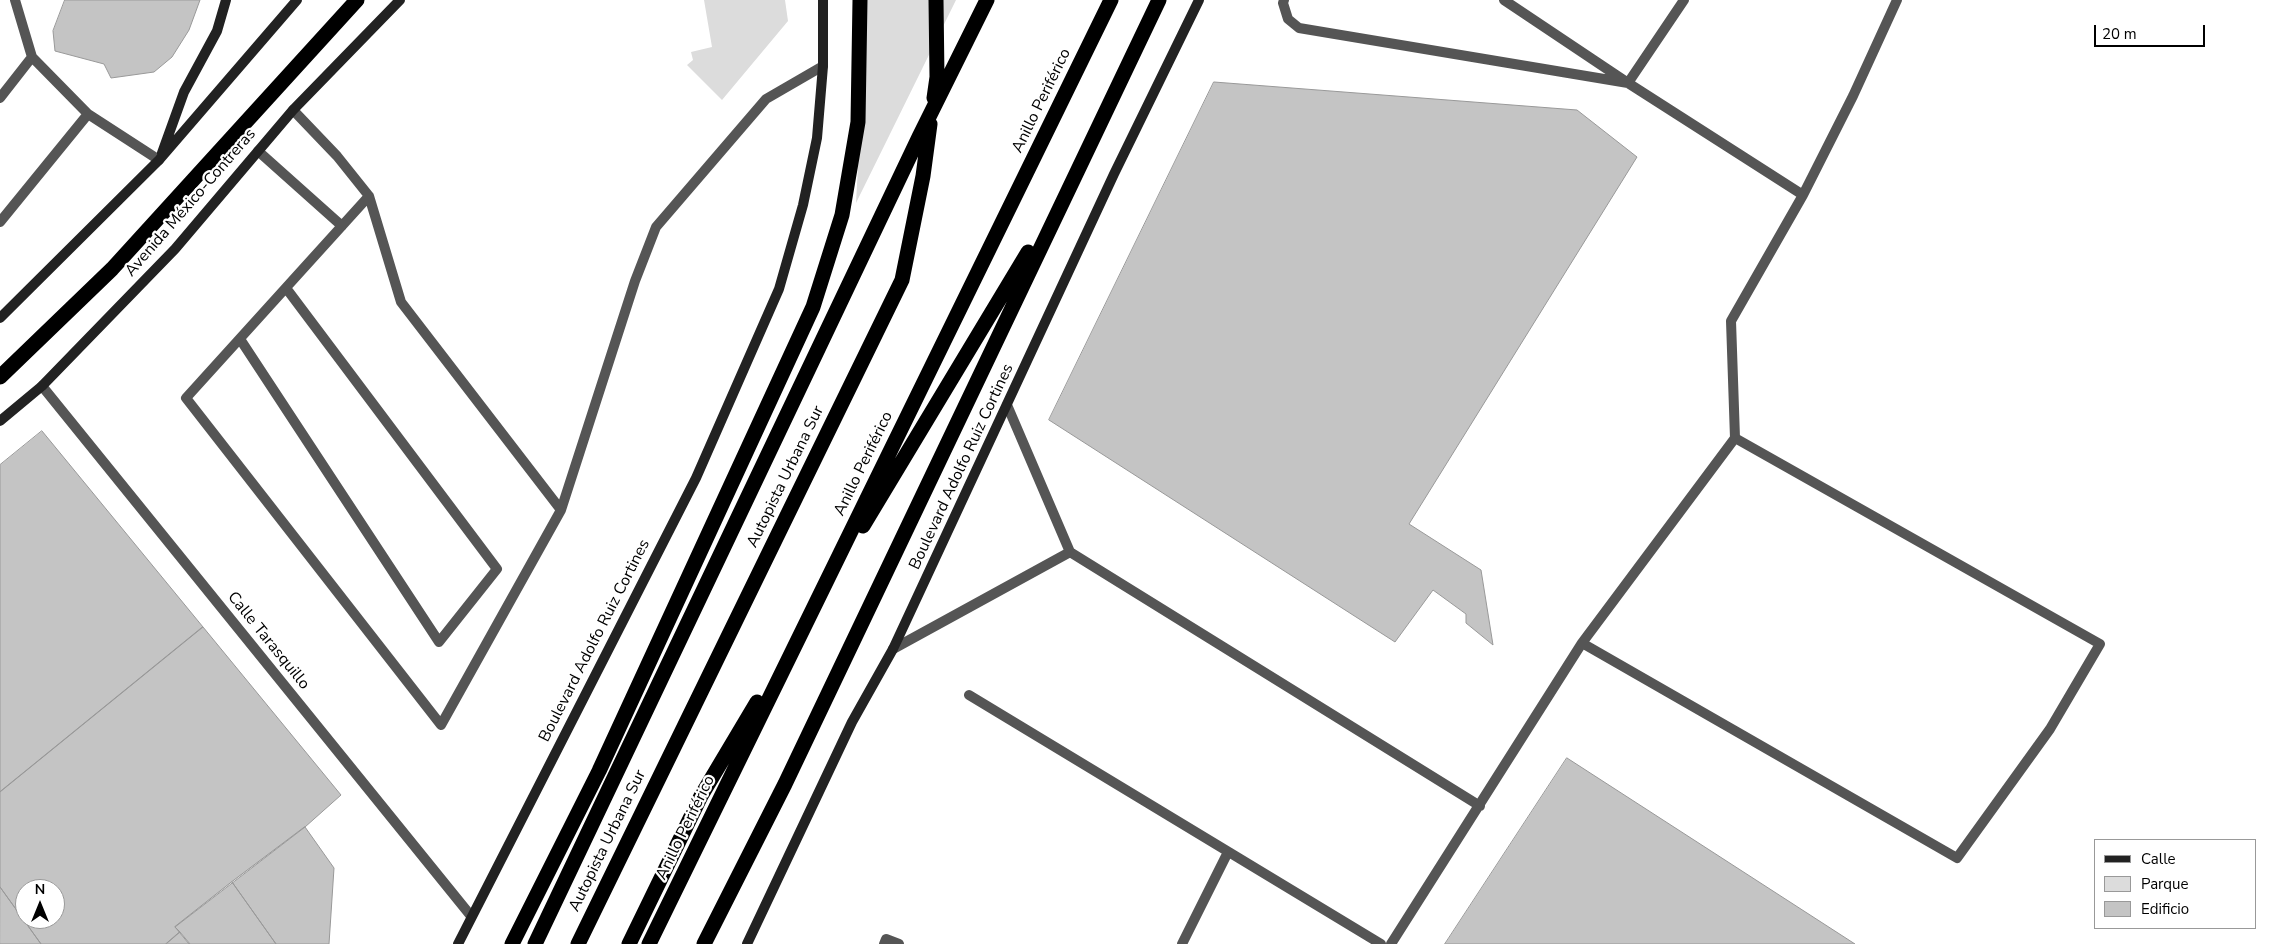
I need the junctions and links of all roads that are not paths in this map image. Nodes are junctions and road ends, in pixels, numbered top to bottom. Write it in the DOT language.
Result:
graph roads {
  1 [pos="15,0"];
  2 [pos="226,0"];
  3 [pos="297,0"];
  4 [pos="357,0"];
  5 [pos="400,0"];
  6 [pos="823,0"];
  7 [pos="860,0"];
  8 [pos="936,0"];
  9 [pos="987,0"];
  10 [pos="1111,0"];
  11 [pos="1159,0"];
  12 [pos="1199,0"];
  13 [pos="1284,0"];
  14 [pos="1504,0"];
  15 [pos="1684,0"];
  16 [pos="1897,0"];
  17 [pos="32,57"];
  18 [pos="822,66"];
  19 [pos="1628,83"];
  20 [pos="0,98"];
  21 [pos="293,110"];
  22 [pos="88,114"];
  23 [pos="258,151"];
  24 [pos="159,160"];
  25 [pos="1072,178"];
  26 [pos="1803,195"];
  27 [pos="369,196"];
  28 [pos="0,222"];
  29 [pos="342,226"];
  30 [pos="286,288"];
  31 [pos="0,318"];
  32 [pos="240,338"];
  33 [pos="0,377"];
  34 [pos="42,386"];
  35 [pos="1007,405"];
  36 [pos="0,421"];
  37 [pos="1735,438"];
  38 [pos="562,510"];
  39 [pos="1070,552"];
  40 [pos="1582,643"];
  41 [pos="893,648"];
  42 [pos="969,695"];
  43 [pos="1480,806"];
  44 [pos="1228,852"];
  45 [pos="471,916"];
  46 [pos="457,943"];
  47 [pos="512,944"];
  48 [pos="536,944"];
  49 [pos="578,944"];
  50 [pos="629,944"];
  51 [pos="649,944"];
  52 [pos="704,944"];
  53 [pos="747,944"];
  54 [pos="884,944"];
  55 [pos="899,944"];
  56 [pos="1182,944"];
  57 [pos="1380,944"];
  58 [pos="1391,944"];
  1 -- 17 [label="street"];
  2 -- 24 [label="main road"];
  3 -- 24 [label="main road"];
  4 -- 33 [label="highway"];
  5 -- 21 [label="main road, Avenida México-Contreras"];
  6 -- 18 [label="main road, Boulevard Adolfo Ruiz Cortines"];
  7 -- 47 [label="highway"];
  8 -- 49 [label="highway, Autopista Urbana Sur"];
  9 -- 48 [label="highway"];
  10 -- 51 [label="highway, Anillo Periférico"];
  11 -- 25 [label="highway"];
  12 -- 35 [label="main road, Boulevard Adolfo Ruiz Cortines"];
  13 -- 19 [label="street"];
  14 -- 19 [label="street"];
  15 -- 19 [label="street"];
  16 -- 26 [label="street"];
  17 -- 20 [label="street"];
  17 -- 22 [label="street"];
  18 -- 38 [label="street"];
  18 -- 45 [label="main road, Boulevard Adolfo Ruiz Cortines"];
  19 -- 26 [label="street"];
  21 -- 23 [label="main road, Avenida México-Contreras"];
  21 -- 27 [label="street"];
  22 -- 24 [label="street"];
  22 -- 28 [label="street"];
  23 -- 29 [label="street"];
  23 -- 34 [label="main road, Avenida México-Contreras"];
  24 -- 31 [label="main road"];
  25 -- 50 [label="highway"];
  25 -- 52 [label="highway"];
  26 -- 37 [label="street"];
  27 -- 29 [label="street"];
  27 -- 38 [label="street"];
  29 -- 30 [label="street"];
  30 -- 32 [label="street"];
  30 -- 32 [label="street"];
  32 -- 38 [label="street"];
  34 -- 36 [label="main road, Avenida México-Contreras"];
  34 -- 45 [label="street, Calle Tarasquillo"];
  35 -- 39 [label="street"];
  35 -- 41 [label="main road, Boulevard Adolfo Ruiz Cortines"];
  37 -- 40 [label="street"];
  37 -- 40 [label="street"];
  39 -- 41 [label="street"];
  39 -- 43 [label="street"];
  40 -- 43 [label="street"];
  41 -- 53 [label="main road, Boulevard Adolfo Ruiz Cortines"];
  42 -- 44 [label="street"];
  43 -- 58 [label="street"];
  44 -- 56 [label="street"];
  44 -- 57 [label="street"];
  45 -- 46 [label="main road, Boulevard Adolfo Ruiz Cortines"];
  54 -- 55 [label="street"];
}
